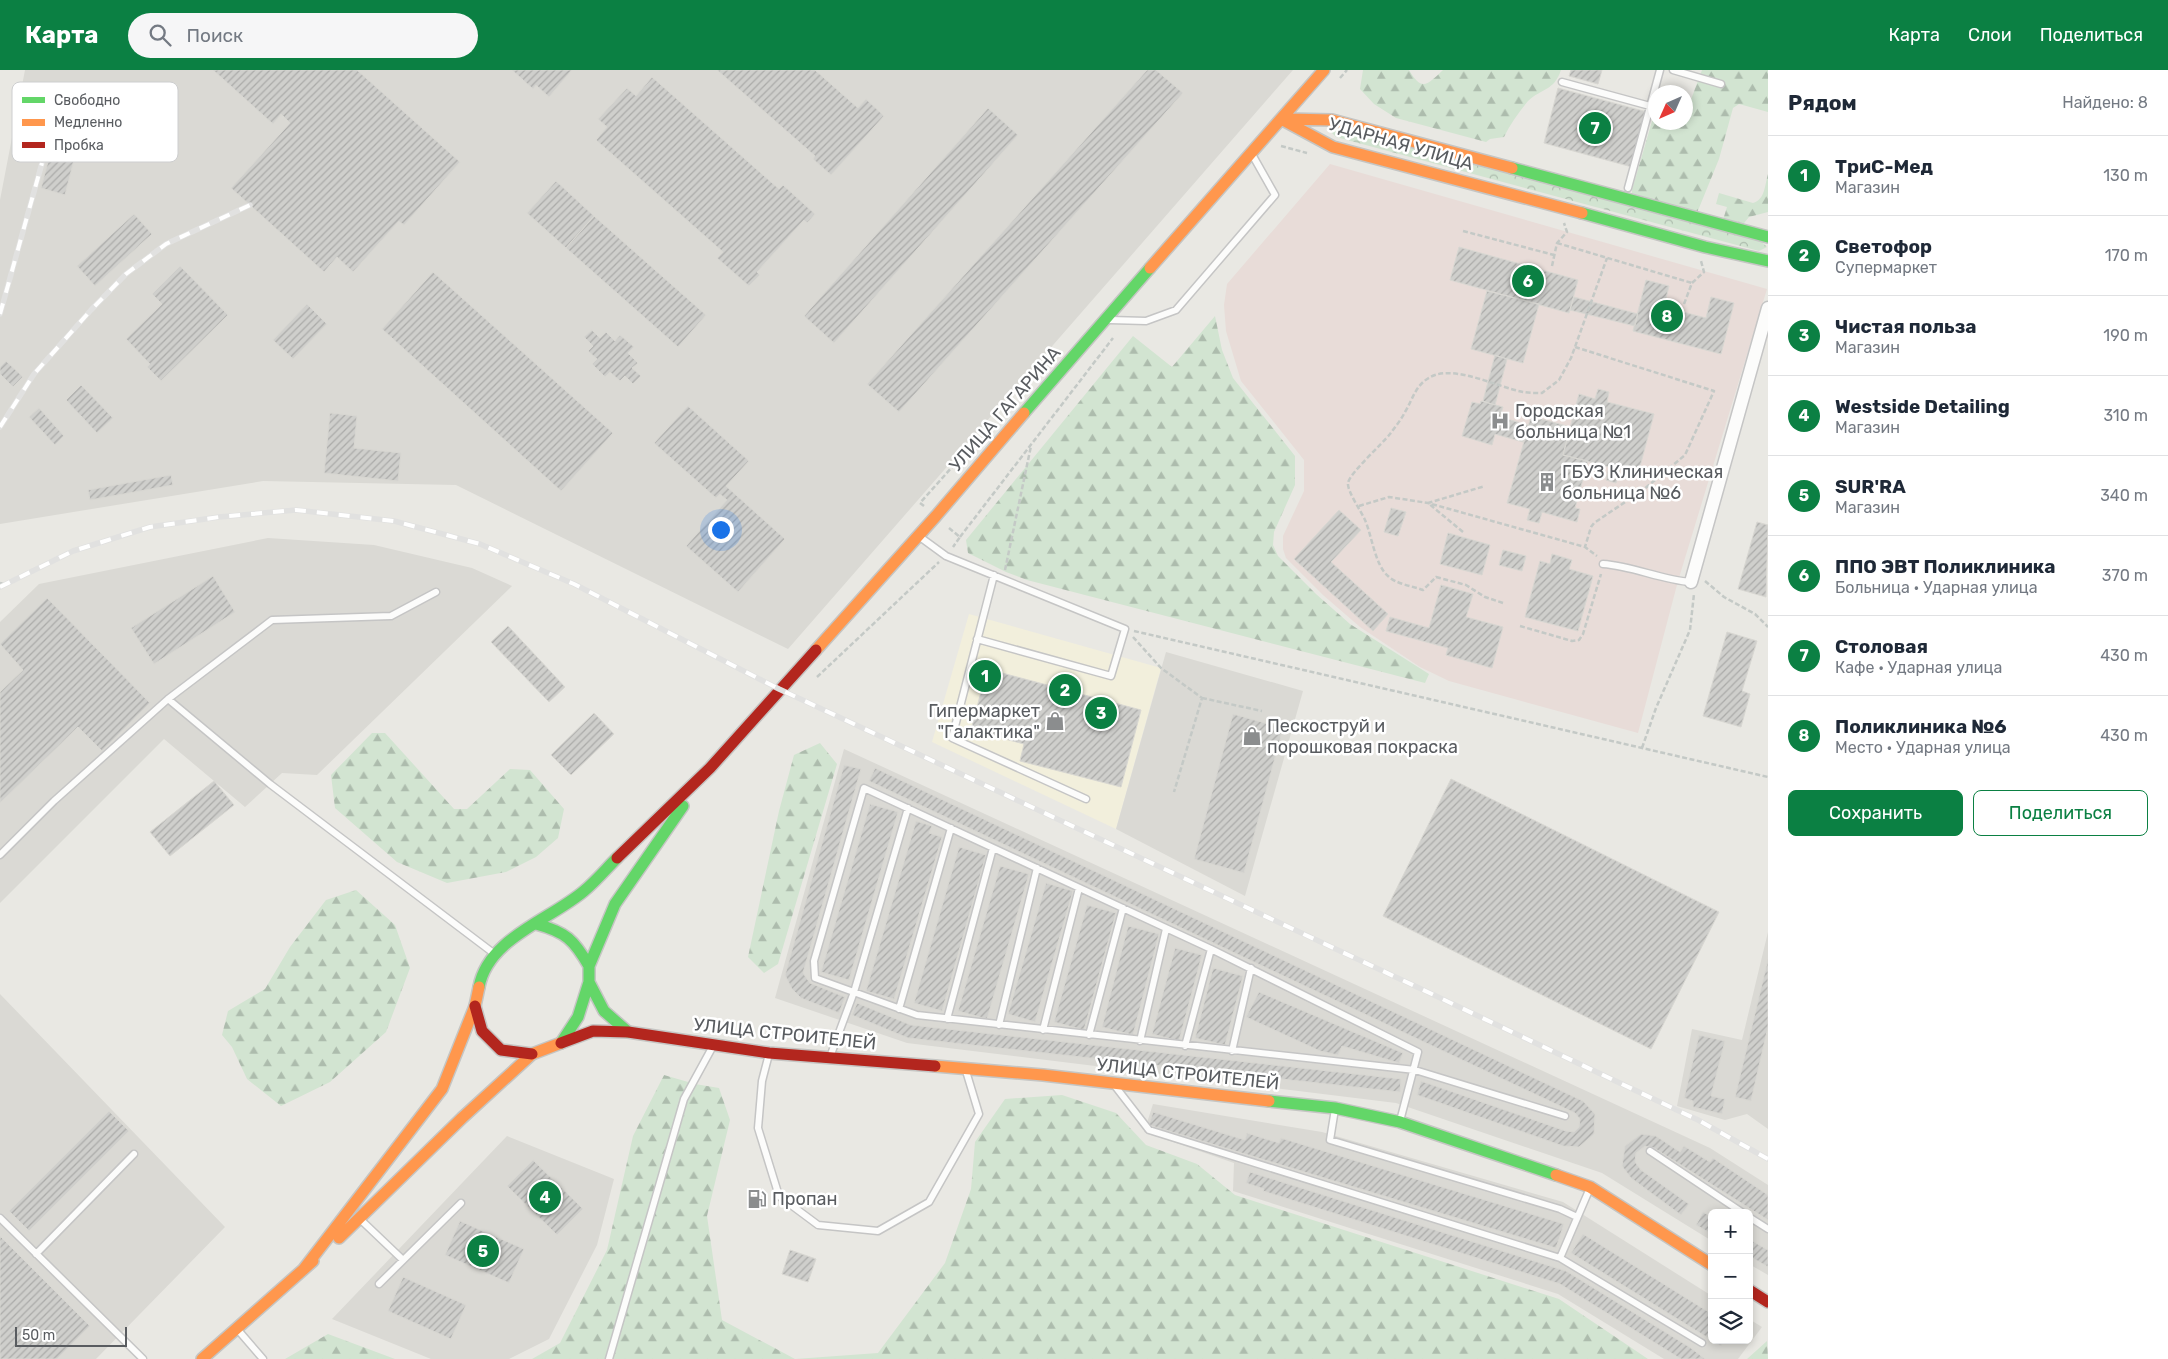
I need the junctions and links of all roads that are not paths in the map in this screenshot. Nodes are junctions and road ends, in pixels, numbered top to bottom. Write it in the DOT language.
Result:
graph roads {
  1 [pos="1324,70"];
  2 [pos="1660,70"];
  3 [pos="1673,70"];
  4 [pos="1562,82"];
  5 [pos="1721,84"];
  6 [pos="1656,85"];
  7 [pos="1648,105"];
  8 [pos="1648,113"];
  9 [pos="1281,119"];
  10 [pos="1317,121"];
  11 [pos="1315,138"];
  12 [pos="1251,153"];
  13 [pos="1628,188"];
  14 [pos="1768,237"];
  15 [pos="1768,261"];
  16 [pos="1768,308"];
  17 [pos="1104,320"];
  18 [pos="918,536"];
  19 [pos="1603,564"];
  20 [pos="994,575"];
  21 [pos="1693,580"];
  22 [pos="436,592"];
  23 [pos="977,639"];
  24 [pos="168,699"];
  25 [pos="710,768"];
  26 [pos="1086,799"];
  27 [pos="908,808"];
  28 [pos="952,828"];
  29 [pos="993,848"];
  30 [pos="0,855"];
  31 [pos="1037,868"];
  32 [pos="1079,888"];
  33 [pos="1123,908"];
  34 [pos="536,924"];
  35 [pos="1166,929"];
  36 [pos="1211,949"];
  37 [pos="495,954"];
  38 [pos="589,966"];
  39 [pos="1251,968"];
  40 [pos="588,982"];
  41 [pos="854,992"];
  42 [pos="475,1006"];
  43 [pos="899,1009"];
  44 [pos="946,1019"];
  45 [pos="999,1025"];
  46 [pos="1043,1030"];
  47 [pos="628,1032"];
  48 [pos="1089,1036"];
  49 [pos="1140,1041"];
  50 [pos="561,1043"];
  51 [pos="713,1044"];
  52 [pos="1185,1046"];
  53 [pos="1232,1052"];
  54 [pos="769,1053"];
  55 [pos="532,1054"];
  56 [pos="830,1058"];
  57 [pos="966,1069"];
  58 [pos="1415,1070"];
  59 [pos="1113,1083"];
  60 [pos="1335,1108"];
  61 [pos="1564,1116"];
  62 [pos="1400,1122"];
  63 [pos="1650,1151"];
  64 [pos="134,1154"];
  65 [pos="1590,1187"];
  66 [pos="461,1203"];
  67 [pos="1737,1209"];
  68 [pos="1577,1216"];
  69 [pos="0,1218"];
  70 [pos="360,1219"];
  71 [pos="1753,1220"];
  72 [pos="1768,1229"];
  73 [pos="36,1254"];
  74 [pos="1560,1258"];
  75 [pos="403,1260"];
  76 [pos="1708,1262"];
  77 [pos="303,1270"];
  78 [pos="379,1284"];
  79 [pos="1753,1293"];
  80 [pos="1768,1302"];
  81 [pos="236,1328"];
  82 [pos="1702,1343"];
  83 [pos="143,1359"];
  84 [pos="202,1359"];
  85 [pos="263,1359"];
  86 [pos="609,1359"];
  1 -- 9 [label="main road, УЛИЦА ГАГАРИНА"];
  2 -- 6 [label="lane"];
  3 -- 5 [label="lane"];
  4 -- 7 [label="lane"];
  8 -- 13 [label="lane"];
  9 -- 10 [label="main road, УДАРНАЯ УЛИЦА"];
  9 -- 11 [label="main road, УДАРНАЯ УЛИЦА"];
  9 -- 12 [label="main road, УЛИЦА ГАГАРИНА"];
  10 -- 11 [label="main road"];
  10 -- 14 [label="main road, УДАРНАЯ УЛИЦА"];
  11 -- 15 [label="main road, УДАРНАЯ УЛИЦА"];
  12 -- 17 [label="main road, УЛИЦА ГАГАРИНА"];
  12 -- 17 [label="lane"];
  16 -- 21 [label="street"];
  17 -- 18 [label="main road, УЛИЦА ГАГАРИНА"];
  18 -- 20 [label="lane"];
  18 -- 25 [label="main road, УЛИЦА ГАГАРИНА"];
  19 -- 21 [label="lane"];
  20 -- 23 [label="lane"];
  20 -- 23 [label="lane"];
  22 -- 24 [label="lane"];
  23 -- 26 [label="lane"];
  24 -- 30 [label="lane"];
  24 -- 37 [label="lane"];
  25 -- 34 [label="main road"];
  25 -- 38 [label="main road"];
  27 -- 28 [label="lane"];
  27 -- 41 [label="lane"];
  27 -- 41 [label="lane"];
  28 -- 29 [label="lane"];
  28 -- 43 [label="lane"];
  29 -- 31 [label="lane"];
  29 -- 44 [label="lane"];
  31 -- 32 [label="lane"];
  31 -- 45 [label="lane"];
  32 -- 33 [label="lane"];
  32 -- 46 [label="lane"];
  33 -- 35 [label="lane"];
  33 -- 48 [label="lane"];
  34 -- 37 [label="main road"];
  34 -- 38 [label="main road"];
  35 -- 36 [label="lane"];
  35 -- 49 [label="lane"];
  36 -- 39 [label="lane"];
  36 -- 52 [label="lane"];
  37 -- 42 [label="main road"];
  38 -- 40 [label="main road"];
  39 -- 53 [label="lane"];
  39 -- 58 [label="lane"];
  40 -- 47 [label="main road"];
  40 -- 50 [label="main road"];
  41 -- 43 [label="lane"];
  41 -- 56 [label="lane"];
  42 -- 55 [label="main road"];
  42 -- 77 [label="main road"];
  43 -- 44 [label="lane"];
  44 -- 45 [label="lane"];
  45 -- 46 [label="lane"];
  46 -- 48 [label="lane"];
  47 -- 50 [label="main road, УЛИЦА СТРОИТЕЛЕЙ"];
  47 -- 51 [label="main road, УЛИЦА СТРОИТЕЛЕЙ"];
  48 -- 49 [label="lane"];
  49 -- 52 [label="lane"];
  50 -- 55 [label="main road"];
  51 -- 54 [label="main road, УЛИЦА СТРОИТЕЛЕЙ"];
  51 -- 86 [label="lane"];
  52 -- 53 [label="lane"];
  53 -- 58 [label="lane"];
  54 -- 56 [label="main road, УЛИЦА СТРОИТЕЛЕЙ"];
  54 -- 57 [label="lane"];
  55 -- 70 [label="main road"];
  56 -- 57 [label="main road, УЛИЦА СТРОИТЕЛЕЙ"];
  57 -- 59 [label="main road, УЛИЦА СТРОИТЕЛЕЙ"];
  58 -- 61 [label="lane"];
  58 -- 62 [label="lane"];
  59 -- 60 [label="main road, УЛИЦА СТРОИТЕЛЕЙ"];
  59 -- 74 [label="lane"];
  60 -- 62 [label="main road, УЛИЦА СТРОИТЕЛЕЙ"];
  60 -- 68 [label="lane"];
  62 -- 65 [label="main road, УЛИЦА СТРОИТЕЛЕЙ"];
  63 -- 67 [label="lane"];
  64 -- 73 [label="lane"];
  65 -- 68 [label="lane"];
  65 -- 76 [label="main road, УЛИЦА СТРОИТЕЛЕЙ"];
  66 -- 75 [label="lane"];
  68 -- 74 [label="lane"];
  69 -- 73 [label="lane"];
  70 -- 75 [label="lane"];
  70 -- 77 [label="main road"];
  71 -- 72 [label="lane"];
  73 -- 83 [label="lane"];
  74 -- 82 [label="lane"];
  75 -- 78 [label="lane"];
  77 -- 81 [label="main road"];
  79 -- 80 [label="main road"];
  81 -- 84 [label="main road"];
  81 -- 85 [label="lane"];
}
